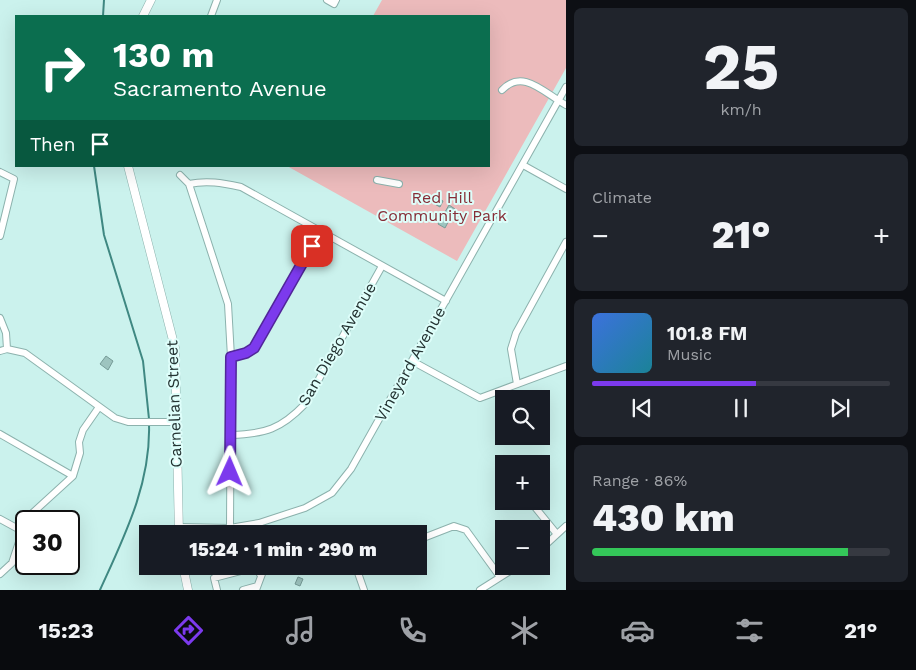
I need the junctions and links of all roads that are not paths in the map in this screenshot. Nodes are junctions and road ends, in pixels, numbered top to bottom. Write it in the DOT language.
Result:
graph roads {
  1 [pos="151,0"];
  2 [pos="217,0"];
  3 [pos="327,0"];
  4 [pos="335,2"];
  5 [pos="144,15"];
  6 [pos="211,15"];
  7 [pos="566,87"];
  8 [pos="502,90"];
  9 [pos="559,100"];
  10 [pos="566,104"];
  11 [pos="523,165"];
  12 [pos="128,167"];
  13 [pos="0,172"];
  14 [pos="180,175"];
  15 [pos="377,180"];
  16 [pos="189,184"];
  17 [pos="399,184"];
  18 [pos="566,189"];
  19 [pos="320,231"];
  20 [pos="0,236"];
  21 [pos="566,242"];
  22 [pos="382,266"];
  23 [pos="446,301"];
  24 [pos="0,318"];
  25 [pos="3,350"];
  26 [pos="231,357"];
  27 [pos="412,361"];
  28 [pos="566,366"];
  29 [pos="517,384"];
  30 [pos="99,407"];
  31 [pos="176,422"];
  32 [pos="0,434"];
  33 [pos="231,435"];
  34 [pos="73,476"];
  35 [pos="37,510"];
  36 [pos="537,510"];
  37 [pos="0,519"];
  38 [pos="178,525"];
  39 [pos="230,525"];
  40 [pos="247,525"];
  41 [pos="566,526"];
  42 [pos="15,527"];
  43 [pos="556,534"];
  44 [pos="427,536"];
  45 [pos="550,540"];
  46 [pos="15,553"];
  47 [pos="0,574"];
  48 [pos="185,575"];
  49 [pos="359,575"];
  50 [pos="503,575"];
  51 [pos="261,576"];
  52 [pos="500,577"];
  53 [pos="256,588"];
  54 [pos="188,590"];
  55 [pos="217,590"];
  56 [pos="243,590"];
  57 [pos="364,590"];
  58 [pos="480,590"];
  1 -- 5 [label="main road"];
  2 -- 6 [label="street"];
  3 -- 4 [label="street"];
  7 -- 9 [label="street, Vineyard Avenue"];
  8 -- 9 [label="street"];
  9 -- 10 [label="street"];
  9 -- 11 [label="street, Vineyard Avenue"];
  11 -- 18 [label="street"];
  11 -- 23 [label="street, Vineyard Avenue"];
  12 -- 31 [label="main road, Carnelian Street"];
  13 -- 20 [label="street"];
  14 -- 16 [label="street"];
  15 -- 17 [label="street"];
  16 -- 19 [label="street"];
  16 -- 26 [label="street"];
  19 -- 22 [label="street"];
  19 -- 26 [label="street"];
  21 -- 29 [label="street"];
  22 -- 23 [label="street"];
  22 -- 33 [label="street, San Diego Avenue"];
  23 -- 27 [label="street, Vineyard Avenue"];
  24 -- 25 [label="street"];
  25 -- 30 [label="street"];
  26 -- 33 [label="street"];
  27 -- 29 [label="street"];
  27 -- 40 [label="street, Vineyard Avenue"];
  28 -- 29 [label="street"];
  30 -- 31 [label="street"];
  30 -- 34 [label="street"];
  31 -- 38 [label="main road, Carnelian Street"];
  32 -- 34 [label="street"];
  33 -- 39 [label="street"];
  34 -- 35 [label="street"];
  36 -- 43 [label="street"];
  37 -- 42 [label="street"];
  41 -- 43 [label="street"];
  43 -- 45 [label="street"];
  44 -- 52 [label="street"];
  46 -- 47 [label="street"];
  48 -- 54 [label="main road"];
  49 -- 57 [label="street"];
  50 -- 52 [label="street"];
  51 -- 53 [label="street"];
  51 -- 55 [label="street"];
  52 -- 58 [label="street"];
  53 -- 56 [label="street"];
}
